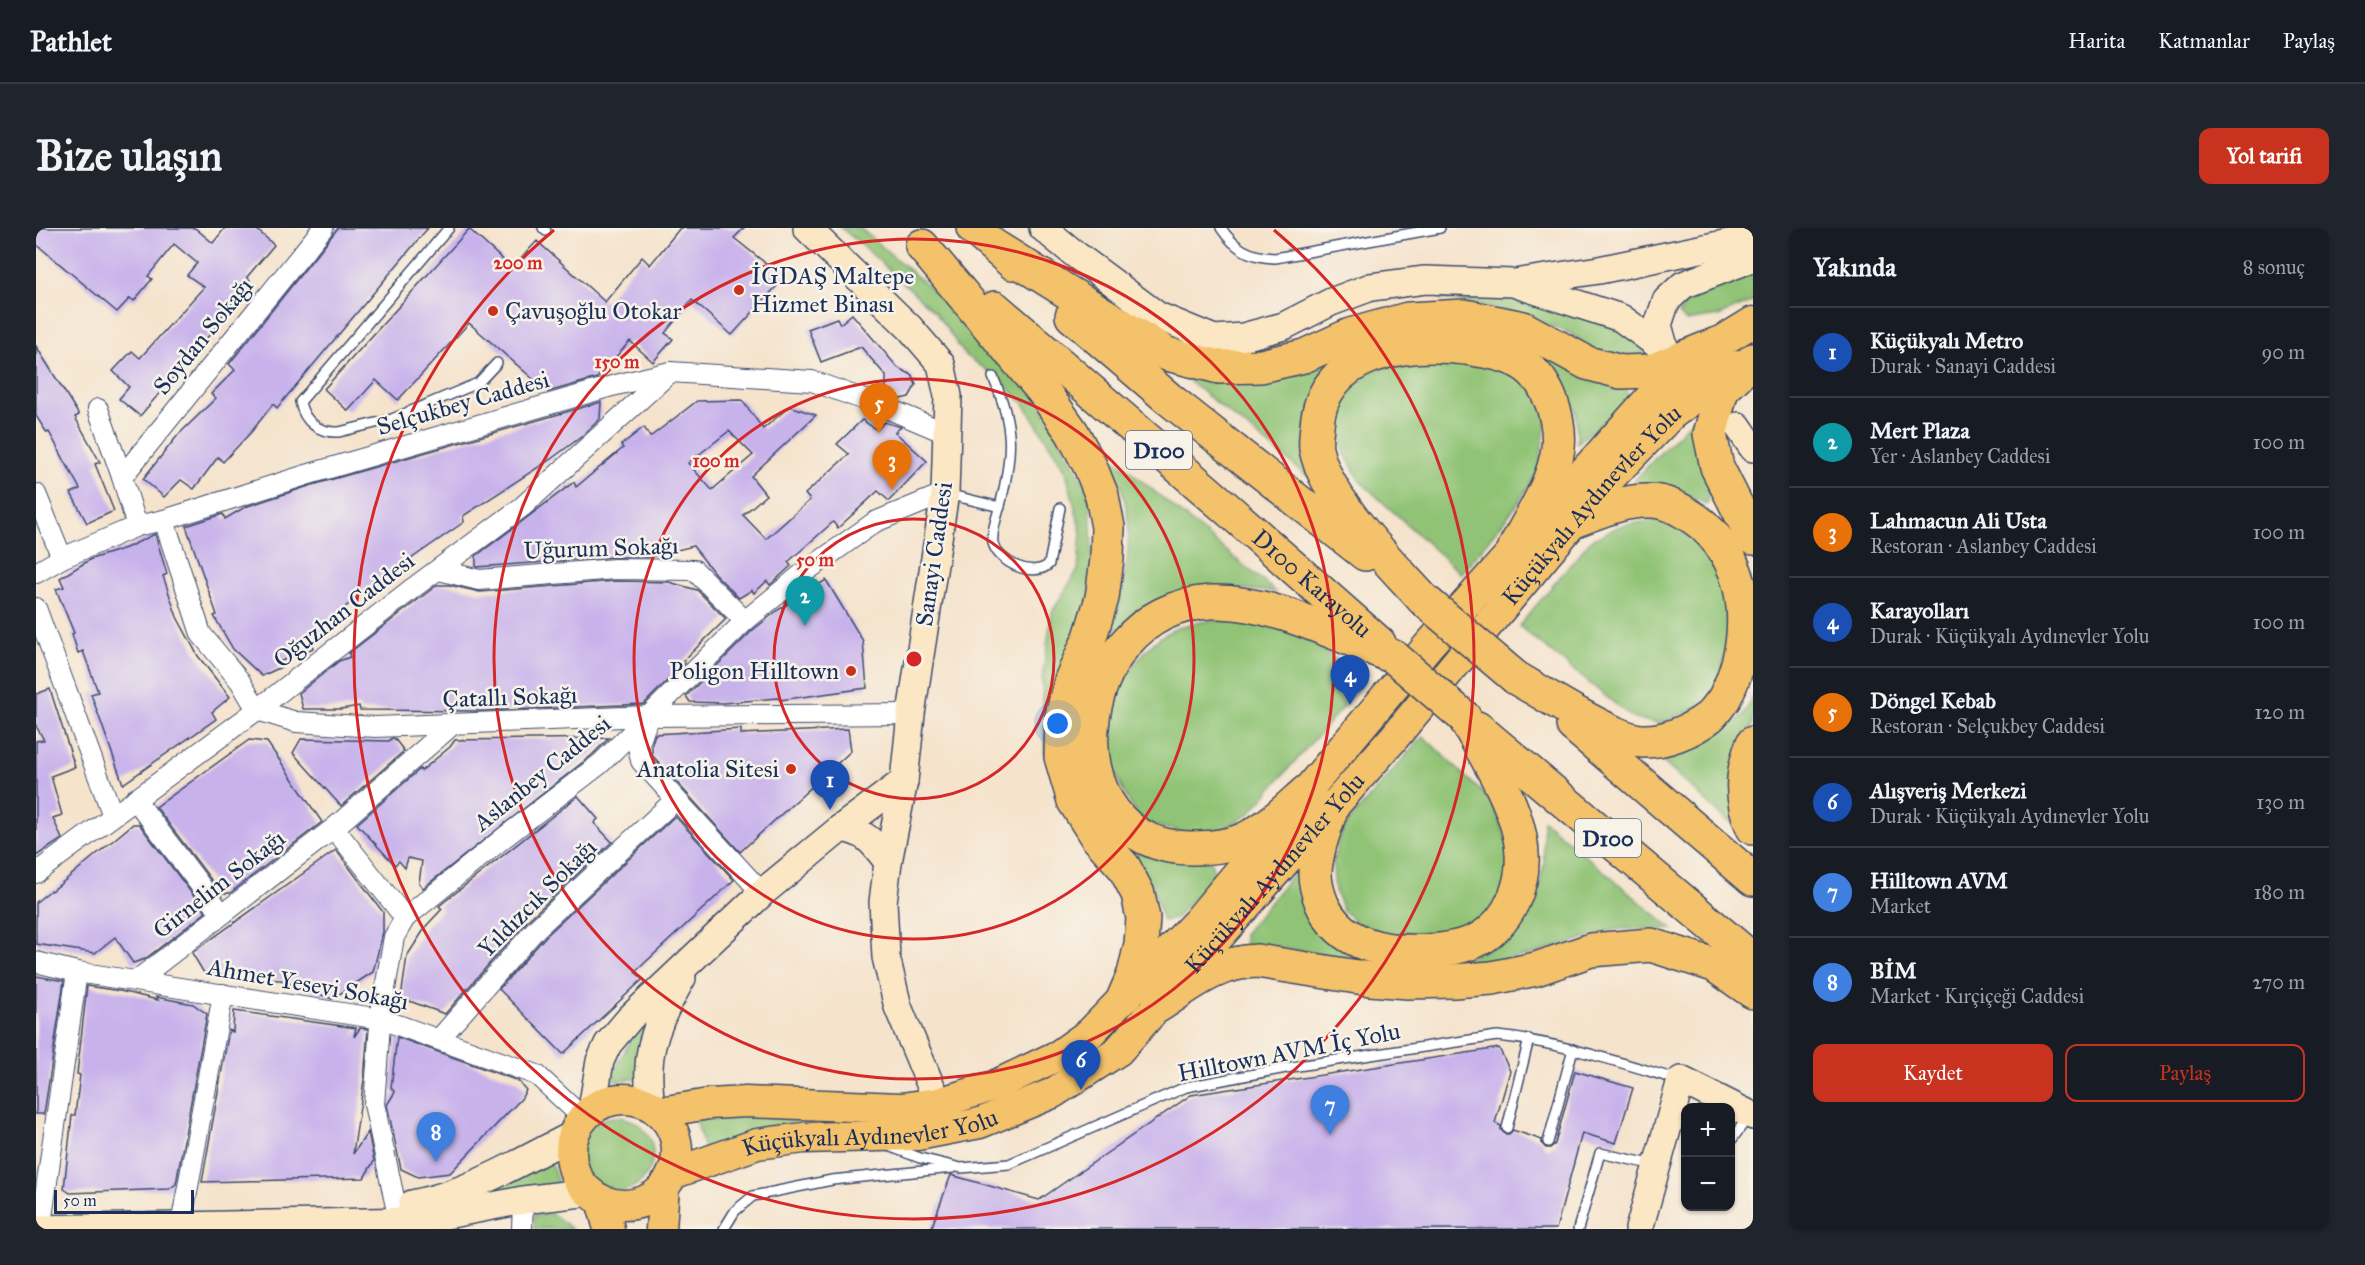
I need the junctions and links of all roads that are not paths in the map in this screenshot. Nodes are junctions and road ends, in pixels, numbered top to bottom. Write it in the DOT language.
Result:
graph roads {
  1 [pos="323,228"];
  2 [pos="449,228"];
  3 [pos="807,228"];
  4 [pos="1043,228"];
  5 [pos="1221,228"];
  6 [pos="1440,228"];
  7 [pos="912,237"];
  8 [pos="985,238"];
  9 [pos="1753,238"];
  10 [pos="1753,258"];
  11 [pos="1513,283"];
  12 [pos="1753,322"];
  13 [pos="1717,344"];
  14 [pos="1753,358"];
  15 [pos="497,363"];
  16 [pos="670,372"];
  17 [pos="993,377"];
  18 [pos="98,409"];
  19 [pos="1746,427"];
  20 [pos="948,434"];
  21 [pos="1753,448"];
  22 [pos="122,477"];
  23 [pos="945,493"];
  24 [pos="36,494"];
  25 [pos="1000,507"];
  26 [pos="1060,508"];
  27 [pos="164,520"];
  28 [pos="1576,520"];
  29 [pos="137,526"];
  30 [pos="1753,537"];
  31 [pos="1515,547"];
  32 [pos="62,558"];
  33 [pos="439,570"];
  34 [pos="36,573"];
  35 [pos="1423,599"];
  36 [pos="36,608"];
  37 [pos="745,621"];
  38 [pos="1394,657"];
  39 [pos="1516,678"];
  40 [pos="257,710"];
  41 [pos="911,714"];
  42 [pos="649,716"];
  43 [pos="1464,717"];
  44 [pos="452,725"];
  45 [pos="1753,743"];
  46 [pos="904,781"];
  47 [pos="135,799"];
  48 [pos="676,799"];
  49 [pos="1319,799"];
  50 [pos="113,816"];
  51 [pos="334,828"];
  52 [pos="841,828"];
  53 [pos="1753,828"];
  54 [pos="888,862"];
  55 [pos="36,873"];
  56 [pos="1753,879"];
  57 [pos="762,893"];
  58 [pos="222,914"];
  59 [pos="405,918"];
  60 [pos="1753,960"];
  61 [pos="36,962"];
  62 [pos="689,963"];
  63 [pos="77,972"];
  64 [pos="136,981"];
  65 [pos="1753,992"];
  66 [pos="223,994"];
  67 [pos="1124,998"];
  68 [pos="1158,1006"];
  69 [pos="381,1018"];
  70 [pos="440,1038"];
  71 [pos="1529,1039"];
  72 [pos="1573,1049"];
  73 [pos="1681,1080"];
  74 [pos="938,1103"];
  75 [pos="655,1109"];
  76 [pos="1752,1114"];
  77 [pos="584,1120"];
  78 [pos="1507,1128"];
  79 [pos="1735,1137"];
  80 [pos="866,1138"];
  81 [pos="1548,1142"];
  82 [pos="1657,1165"];
  83 [pos="961,1168"];
  84 [pos="668,1180"];
  85 [pos="596,1196"];
  86 [pos="523,1200"];
  87 [pos="408,1219"];
  88 [pos="38,1221"];
  89 [pos="183,1223"];
  90 [pos="90,1229"];
  91 [pos="522,1229"];
  92 [pos="609,1229"];
  93 [pos="661,1229"];
  94 [pos="725,1229"];
  95 [pos="1578,1229"];
  96 [pos="1639,1229"];
  1 -- 22 [label="street, Soydan Sokağı"];
  2 -- 15 [label="lane"];
  3 -- 20 [label="main road, Sanayi Caddesi"];
  4 -- 11 [label="main road"];
  5 -- 6 [label="lane"];
  7 -- 38 [label="highway, D100 Karayolu / D100"];
  7 -- 67 [label="highway"];
  8 -- 13 [label="highway"];
  8 -- 35 [label="highway, D100"];
  9 -- 11 [label="main road"];
  10 -- 11 [label="main road"];
  12 -- 13 [label="main road, Küçükyalı Aydınevler Yolu"];
  13 -- 31 [label="main road, Küçükyalı Aydınevler Yolu"];
  14 -- 28 [label="main road, Küçükyalı Aydınevler Yolu"];
  14 -- 30 [label="highway"];
  16 -- 20 [label="street, Selçukbey Caddesi"];
  16 -- 27 [label="street, Selçukbey Caddesi"];
  16 -- 33 [label="street, Oğuzhan Caddesi"];
  17 -- 25 [label="lane"];
  18 -- 22 [label="street"];
  19 -- 21 [label="main road"];
  20 -- 23 [label="main road, Sanayi Caddesi"];
  22 -- 29 [label="street"];
  23 -- 25 [label="lane"];
  23 -- 37 [label="street, Aslanbey Caddesi"];
  23 -- 41 [label="main road, Sanayi Caddesi"];
  24 -- 32 [label="street"];
  25 -- 26 [label="lane"];
  27 -- 29 [label="street, Selçukbey Caddesi"];
  27 -- 40 [label="street"];
  28 -- 39 [label="highway"];
  28 -- 49 [label="main road, Küçükyalı Aydınevler Yolu"];
  29 -- 32 [label="street, Selçukbey Caddesi"];
  31 -- 35 [label="highway"];
  31 -- 49 [label="main road, Küçükyalı Aydınevler Yolu"];
  32 -- 34 [label="street, Selçukbey Caddesi"];
  33 -- 37 [label="street, Uğurum Sokağı"];
  33 -- 40 [label="street, Oğuzhan Caddesi"];
  35 -- 39 [label="highway, D100, bridge"];
  36 -- 50 [label="street"];
  37 -- 42 [label="street, Aslanbey Caddesi"];
  38 -- 43 [label="highway, D100 Karayolu / D100, bridge"];
  38 -- 49 [label="highway"];
  39 -- 56 [label="highway, D100"];
  40 -- 44 [label="street, Çatallı Sokağı"];
  40 -- 47 [label="street, Oğuzhan Caddesi"];
  41 -- 42 [label="street, Çatallı Sokağı"];
  41 -- 46 [label="main road, Sanayi Caddesi"];
  42 -- 44 [label="street, Çatallı Sokağı"];
  42 -- 48 [label="street"];
  42 -- 59 [label="street, Aslanbey Caddesi"];
  43 -- 49 [label="highway"];
  43 -- 60 [label="highway, D100 Karayolu / D100"];
  44 -- 51 [label="street, Girnelim Sokağı"];
  45 -- 53 [label="highway"];
  46 -- 52 [label="main road"];
  46 -- 54 [label="main road, Sanayi Caddesi"];
  47 -- 50 [label="street, Oğuzhan Caddesi"];
  47 -- 58 [label="street"];
  48 -- 57 [label="street"];
  48 -- 70 [label="street, Yıldızcık Sokağı"];
  49 -- 67 [label="main road, Küçükyalı Aydınevler Yolu"];
  49 -- 68 [label="main road, Küçükyalı Aydınevler Yolu"];
  50 -- 55 [label="street, Oğuzhan Caddesi"];
  51 -- 58 [label="street, Girnelim Sokağı"];
  51 -- 59 [label="street"];
  52 -- 54 [label="main road"];
  52 -- 57 [label="main road"];
  54 -- 74 [label="main road, Sanayi Caddesi"];
  57 -- 62 [label="main road"];
  58 -- 64 [label="street, Girnelim Sokağı"];
  59 -- 69 [label="street, Aslanbey Caddesi"];
  61 -- 63 [label="street, Ahmet Yesevi Sokağı"];
  62 -- 75 [label="main road"];
  62 -- 77 [label="main road"];
  63 -- 64 [label="street, Ahmet Yesevi Sokağı"];
  63 -- 88 [label="street"];
  64 -- 66 [label="street, Ahmet Yesevi Sokağı"];
  65 -- 68 [label="highway"];
  66 -- 69 [label="street, Ahmet Yesevi Sokağı"];
  66 -- 89 [label="street"];
  67 -- 74 [label="main road, Küçükyalı Aydınevler Yolu"];
  68 -- 80 [label="main road, Küçükyalı Aydınevler Yolu"];
  69 -- 70 [label="street, Ahmet Yesevi Sokağı"];
  69 -- 87 [label="street, Aslanbey Caddesi"];
  70 -- 77 [label="street, Ahmet Yesevi Sokağı"];
  71 -- 72 [label="lane, Hilltown AVM İç Yolu"];
  71 -- 78 [label="lane"];
  71 -- 83 [label="lane, Hilltown AVM İç Yolu"];
  72 -- 73 [label="lane, Hilltown AVM İç Yolu"];
  72 -- 81 [label="lane"];
  73 -- 76 [label="main road"];
  73 -- 82 [label="main road"];
  74 -- 75 [label="main road, Küçükyalı Aydınevler Yolu"];
  75 -- 77 [label="main road"];
  75 -- 84 [label="main road"];
  76 -- 79 [label="lane"];
  77 -- 85 [label="main road"];
  77 -- 87 [label="main road"];
  80 -- 83 [label="lane, Hilltown AVM İç Yolu"];
  80 -- 84 [label="main road, Küçükyalı Aydınevler Yolu"];
  82 -- 95 [label="lane"];
  82 -- 96 [label="main road"];
  83 -- 94 [label="lane, Hilltown AVM İç Yolu"];
  84 -- 85 [label="main road"];
  84 -- 93 [label="main road"];
  85 -- 86 [label="main road"];
  85 -- 92 [label="main road"];
  86 -- 87 [label="main road"];
  86 -- 91 [label="street"];
  87 -- 89 [label="main road"];
  88 -- 89 [label="main road"];
  88 -- 90 [label="main road"];
  89 -- 90 [label="main road"];
}
